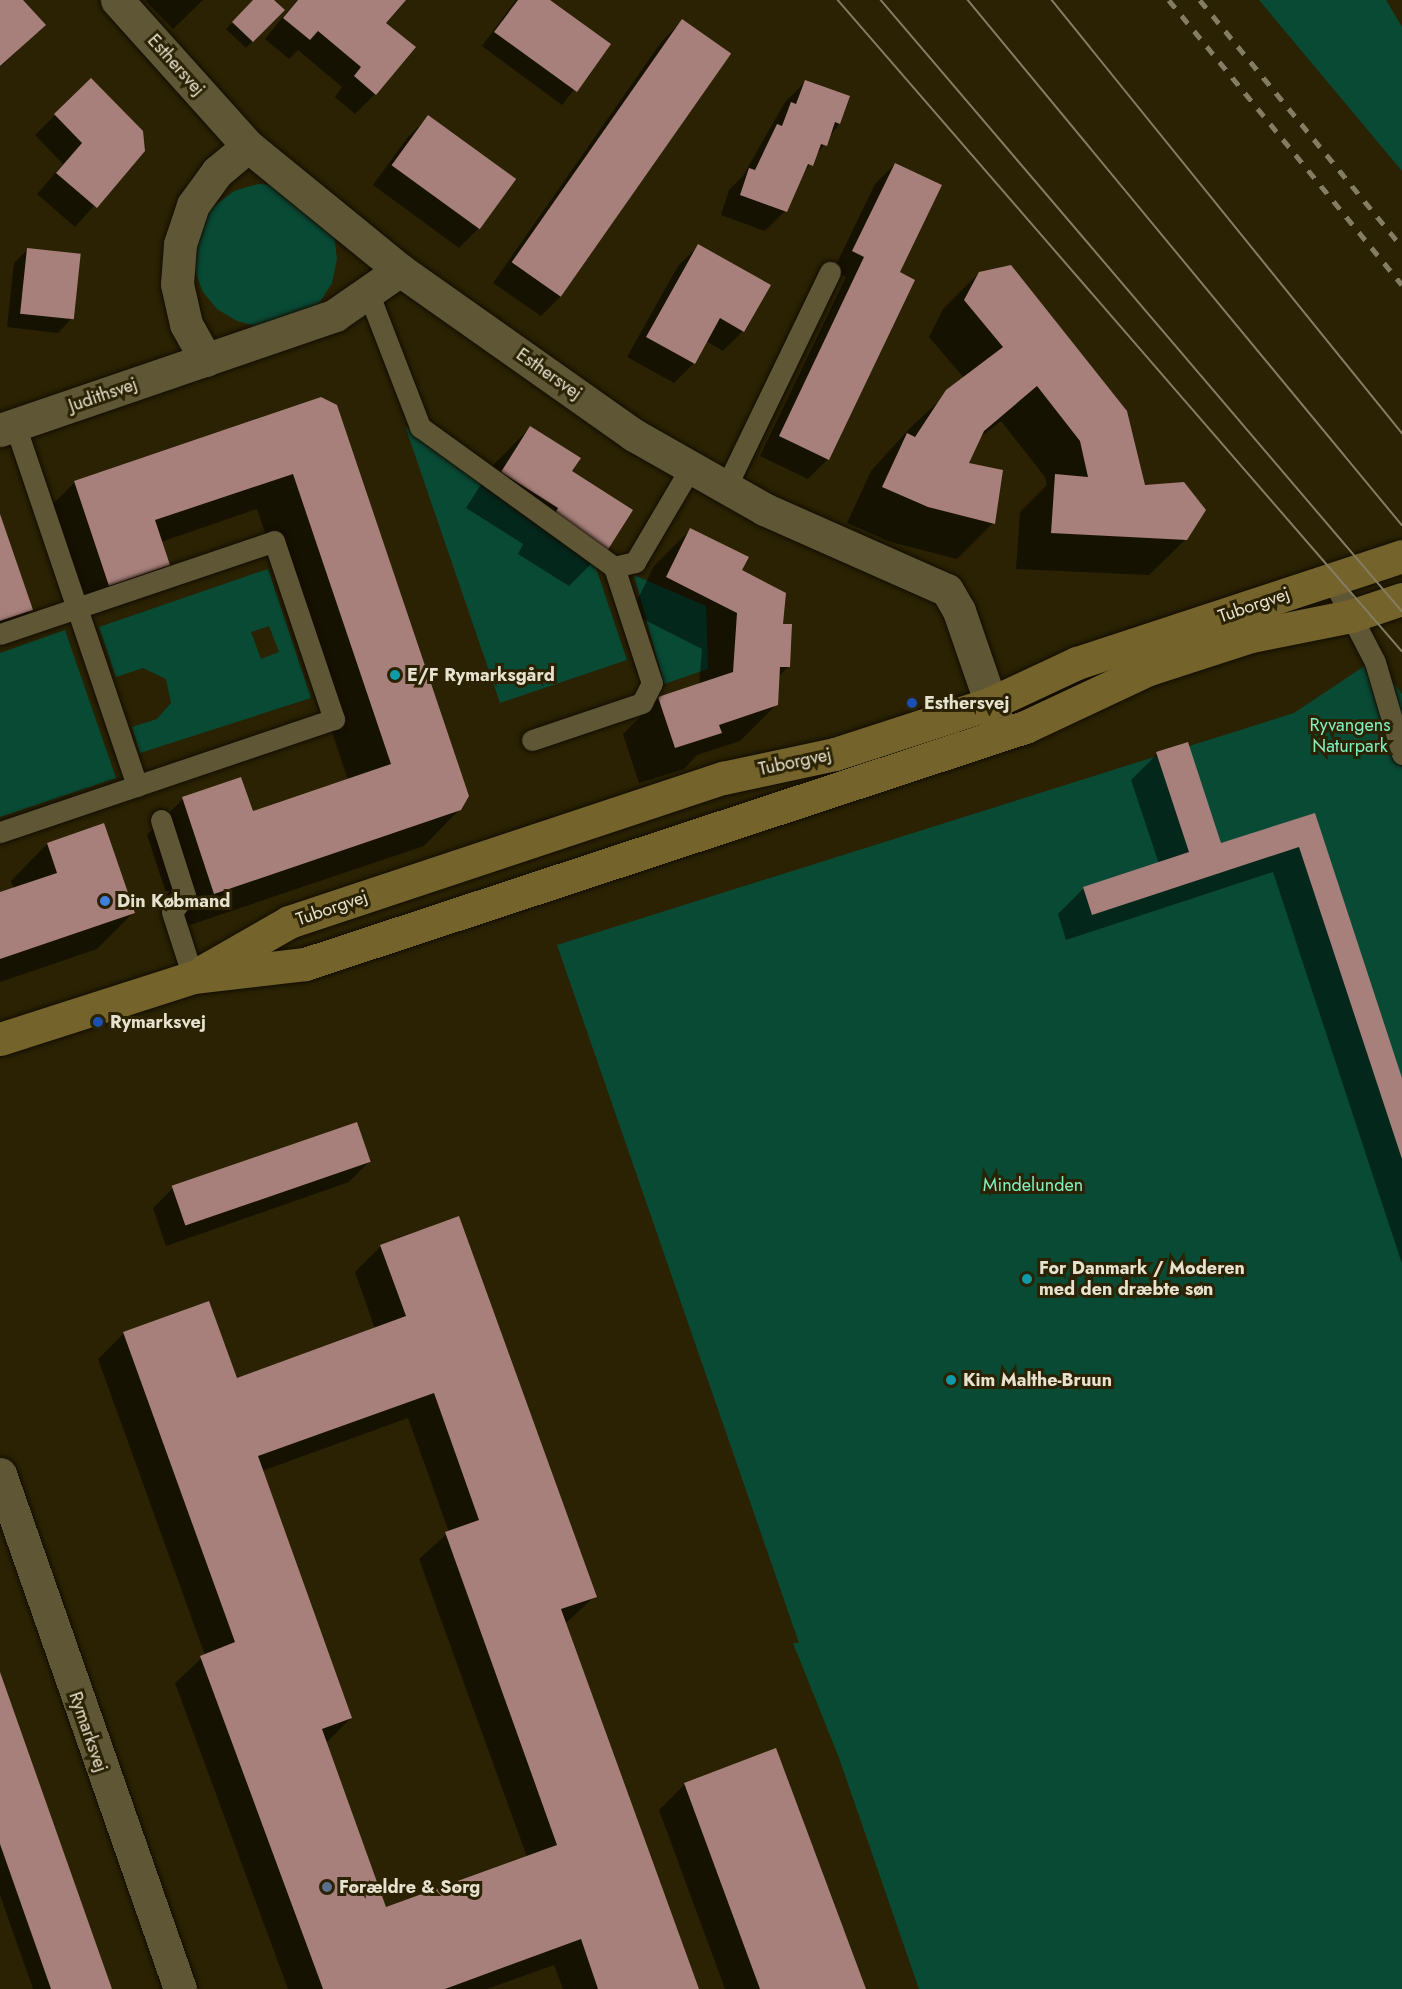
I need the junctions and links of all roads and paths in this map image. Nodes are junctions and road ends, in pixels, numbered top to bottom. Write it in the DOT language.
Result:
graph roads {
  1 [pos="117,0"];
  2 [pos="248,146"];
  3 [pos="400,270"];
  4 [pos="830,272"];
  5 [pos="368,292"];
  6 [pos="206,360"];
  7 [pos="7,428"];
  8 [pos="691,467"];
  9 [pos="726,487"];
  10 [pos="1402,555"];
  11 [pos="614,567"];
  12 [pos="1332,579"];
  13 [pos="1402,599"];
  14 [pos="77,608"];
  15 [pos="1351,616"];
  16 [pos="0,634"];
  17 [pos="989,704"];
  18 [pos="1001,735"];
  19 [pos="532,740"];
  20 [pos="1402,754"];
  21 [pos="137,786"];
  22 [pos="161,820"];
  23 [pos="0,832"];
  24 [pos="193,977"];
  25 [pos="0,1039"];
  26 [pos="0,1473"];
  27 [pos="180,1989"];
  1 -- 2 [label="street, Esthersvej"];
  2 -- 3 [label="street, Esthersvej"];
  2 -- 6 [label="street"];
  3 -- 5 [label="street, Judithsvej"];
  3 -- 8 [label="street, Esthersvej"];
  4 -- 9 [label="lane"];
  5 -- 6 [label="street, Judithsvej"];
  5 -- 11 [label="lane"];
  6 -- 7 [label="street, Judithsvej"];
  7 -- 14 [label="lane"];
  8 -- 9 [label="street, Esthersvej"];
  8 -- 11 [label="lane"];
  9 -- 17 [label="street, Esthersvej"];
  10 -- 12 [label="street, Tuborgvej"];
  11 -- 19 [label="lane"];
  12 -- 15 [label="lane"];
  12 -- 17 [label="street, Tuborgvej"];
  13 -- 15 [label="street, Tuborgvej"];
  14 -- 16 [label="lane"];
  14 -- 21 [label="lane"];
  14 -- 21 [label="lane"];
  15 -- 18 [label="street, Tuborgvej"];
  15 -- 20 [label="lane"];
  17 -- 18 [label="street, Esthersvej"];
  17 -- 24 [label="street, Tuborgvej"];
  18 -- 24 [label="street, Tuborgvej"];
  21 -- 23 [label="lane"];
  22 -- 24 [label="lane"];
  24 -- 25 [label="street, Tuborgvej"];
  26 -- 27 [label="street, Rymarksvej"];
}
